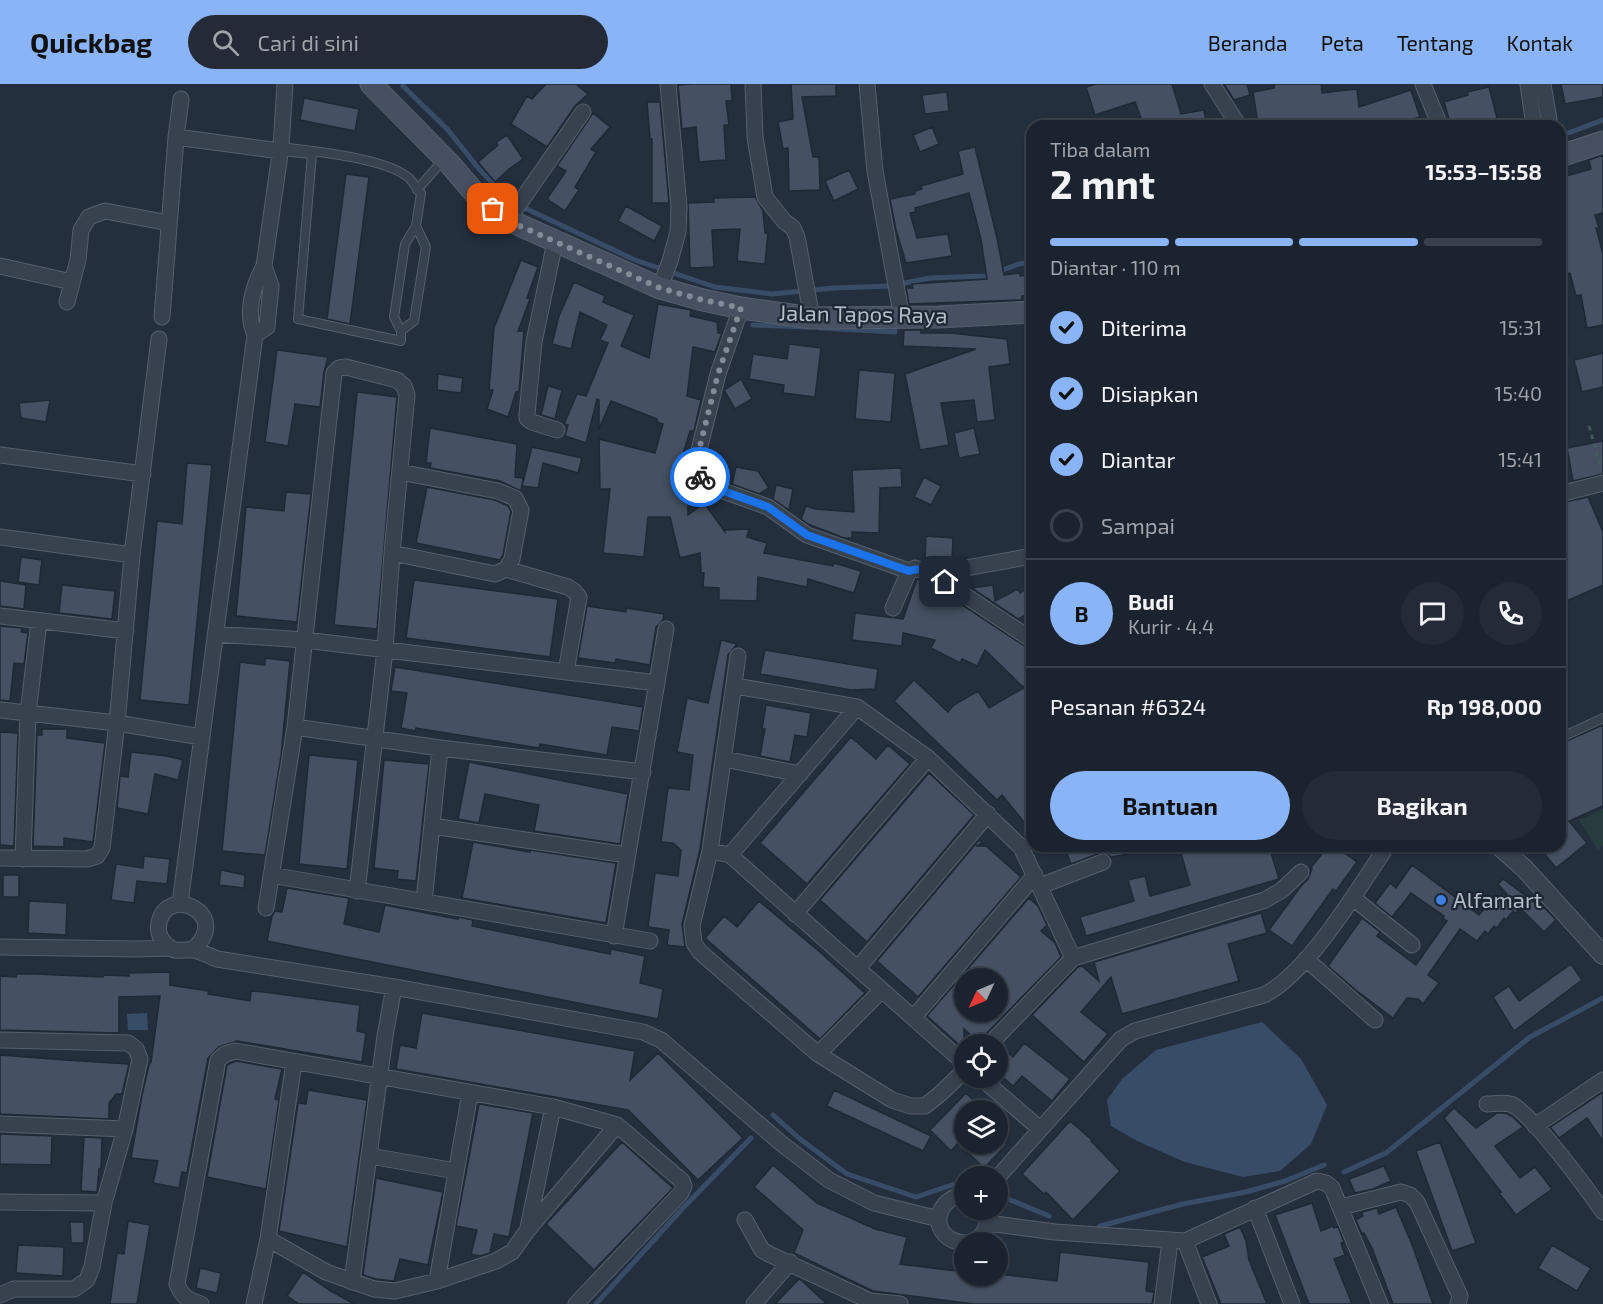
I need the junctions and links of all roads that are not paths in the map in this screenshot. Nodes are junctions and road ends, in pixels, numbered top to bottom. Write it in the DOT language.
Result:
graph roads {
  1 [pos="285,84"];
  2 [pos="668,84"];
  3 [pos="753,84"];
  4 [pos="867,84"];
  5 [pos="1212,84"];
  6 [pos="1423,84"];
  7 [pos="1528,84"];
  8 [pos="1543,84"];
  9 [pos="375,85"];
  10 [pos="181,99"];
  11 [pos="583,112"];
  12 [pos="1235,120"];
  13 [pos="1438,120"];
  14 [pos="1541,120"];
  15 [pos="1541,120"];
  16 [pos="176,137"];
  17 [pos="1603,142"];
  18 [pos="280,149"];
  19 [pos="1566,154"];
  20 [pos="444,158"];
  21 [pos="417,190"];
  22 [pos="514,211"];
  23 [pos="169,223"];
  24 [pos="416,226"];
  25 [pos="555,242"];
  26 [pos="0,266"];
  27 [pos="72,282"];
  28 [pos="661,285"];
  29 [pos="67,302"];
  30 [pos="809,302"];
  31 [pos="741,308"];
  32 [pos="1026,312"];
  33 [pos="162,317"];
  34 [pos="902,318"];
  35 [pos="401,331"];
  36 [pos="159,339"];
  37 [pos="557,430"];
  38 [pos="0,455"];
  39 [pos="400,472"];
  40 [pos="143,474"];
  41 [pos="1603,483"];
  42 [pos="1566,492"];
  43 [pos="0,537"];
  44 [pos="392,553"];
  45 [pos="132,555"];
  46 [pos="1026,556"];
  47 [pos="506,569"];
  48 [pos="909,571"];
  49 [pos="933,574"];
  50 [pos="893,609"];
  51 [pos="0,616"];
  52 [pos="39,621"];
  53 [pos="666,629"];
  54 [pos="126,631"];
  55 [pos="216,634"];
  56 [pos="1026,636"];
  57 [pos="306,640"];
  58 [pos="386,650"];
  59 [pos="738,656"];
  60 [pos="566,672"];
  61 [pos="657,683"];
  62 [pos="735,686"];
  63 [pos="857,707"];
  64 [pos="0,710"];
  65 [pos="28,713"];
  66 [pos="1603,718"];
  67 [pos="117,723"];
  68 [pos="295,727"];
  69 [pos="1566,735"];
  70 [pos="201,736"];
  71 [pos="375,737"];
  72 [pos="440,748"];
  73 [pos="928,758"];
  74 [pos="724,759"];
  75 [pos="643,772"];
  76 [pos="800,774"];
  77 [pos="988,814"];
  78 [pos="432,826"];
  79 [pos="710,851"];
  80 [pos="1382,852"];
  81 [pos="1506,852"];
  82 [pos="627,855"];
  83 [pos="730,855"];
  84 [pos="0,858"];
  85 [pos="23,859"];
  86 [pos="1103,862"];
  87 [pos="1301,872"];
  88 [pos="271,875"];
  89 [pos="1038,880"];
  90 [pos="357,891"];
  91 [pos="1353,898"];
  92 [pos="424,901"];
  93 [pos="180,903"];
  94 [pos="266,908"];
  95 [pos="795,914"];
  96 [pos="614,936"];
  97 [pos="650,941"];
  98 [pos="1412,945"];
  99 [pos="0,946"];
  100 [pos="170,948"];
  101 [pos="192,950"];
  102 [pos="1603,955"];
  103 [pos="1073,958"];
  104 [pos="1306,960"];
  105 [pos="858,968"];
  106 [pos="394,987"];
  107 [pos="882,990"];
  108 [pos="914,1017"];
  109 [pos="1375,1020"];
  110 [pos="1000,1034"];
  111 [pos="0,1040"];
  112 [pos="818,1054"];
  113 [pos="954,1055"];
  114 [pos="294,1062"];
  115 [pos="380,1077"];
  116 [pos="1603,1080"];
  117 [pos="954,1081"];
  118 [pos="992,1088"];
  119 [pos="470,1093"];
  120 [pos="1486,1104"];
  121 [pos="553,1107"];
  122 [pos="0,1124"];
  123 [pos="617,1125"];
  124 [pos="1535,1126"];
  125 [pos="125,1129"];
  126 [pos="1040,1130"];
  127 [pos="370,1156"];
  128 [pos="1008,1166"];
  129 [pos="456,1170"];
  130 [pos="954,1196"];
  131 [pos="0,1202"];
  132 [pos="104,1203"];
  133 [pos="1341,1207"];
  134 [pos="1255,1208"];
  135 [pos="1603,1212"];
  136 [pos="939,1219"];
  137 [pos="745,1220"];
  138 [pos="1004,1220"];
  139 [pos="527,1231"];
  140 [pos="268,1239"];
  141 [pos="954,1240"];
  142 [pos="1178,1241"];
  143 [pos="790,1263"];
  144 [pos="437,1281"];
  145 [pos="352,1282"];
  146 [pos="0,1295"];
  147 [pos="868,1303"];
  148 [pos="201,1304"];
  149 [pos="254,1304"];
  150 [pos="576,1304"];
  151 [pos="754,1304"];
  152 [pos="900,1304"];
  153 [pos="1162,1304"];
  154 [pos="1209,1304"];
  155 [pos="1292,1304"];
  156 [pos="1380,1304"];
  157 [pos="1458,1304"];
  1 -- 18 [label="street"];
  2 -- 28 [label="street"];
  3 -- 30 [label="street"];
  4 -- 34 [label="street"];
  5 -- 12 [label="street"];
  6 -- 13 [label="street"];
  7 -- 14 [label="street"];
  8 -- 15 [label="street"];
  9 -- 20 [label="main road, Jalan Tapos Raya"];
  10 -- 16 [label="street"];
  11 -- 22 [label="street"];
  16 -- 18 [label="street"];
  16 -- 23 [label="street"];
  17 -- 19 [label="main road"];
  18 -- 21 [label="lane"];
  18 -- 35 [label="lane"];
  18 -- 55 [label="street"];
  20 -- 21 [label="lane"];
  20 -- 22 [label="main road, Jalan Tapos Raya"];
  21 -- 24 [label="lane"];
  22 -- 25 [label="main road, Jalan Tapos Raya"];
  23 -- 27 [label="street"];
  23 -- 33 [label="street"];
  24 -- 35 [label="lane"];
  24 -- 35 [label="lane"];
  25 -- 28 [label="main road, Jalan Tapos Raya"];
  25 -- 37 [label="street"];
  26 -- 27 [label="street"];
  27 -- 29 [label="street"];
  28 -- 31 [label="main road, Jalan Tapos Raya"];
  30 -- 31 [label="main road, Jalan Tapos Raya"];
  30 -- 34 [label="main road, Jalan Tapos Raya"];
  31 -- 48 [label="street"];
  32 -- 34 [label="main road, Jalan Tapos Raya"];
  36 -- 40 [label="street"];
  38 -- 40 [label="street"];
  39 -- 44 [label="street"];
  39 -- 47 [label="street"];
  39 -- 57 [label="street"];
  40 -- 45 [label="street"];
  41 -- 42 [label="street"];
  43 -- 45 [label="street"];
  44 -- 47 [label="street"];
  44 -- 58 [label="street"];
  45 -- 54 [label="street"];
  46 -- 49 [label="street"];
  47 -- 60 [label="street"];
  48 -- 49 [label="street"];
  48 -- 50 [label="street"];
  49 -- 56 [label="street"];
  51 -- 52 [label="street"];
  52 -- 54 [label="street"];
  52 -- 65 [label="street"];
  53 -- 61 [label="street"];
  54 -- 67 [label="street"];
  55 -- 57 [label="street"];
  55 -- 70 [label="street"];
  57 -- 58 [label="street"];
  57 -- 68 [label="street"];
  58 -- 60 [label="street"];
  58 -- 71 [label="street"];
  59 -- 62 [label="street"];
  60 -- 61 [label="street"];
  61 -- 75 [label="street"];
  62 -- 63 [label="street"];
  62 -- 74 [label="street"];
  63 -- 73 [label="street"];
  63 -- 76 [label="street"];
  64 -- 65 [label="street"];
  65 -- 67 [label="street"];
  65 -- 85 [label="street"];
  66 -- 69 [label="lane"];
  67 -- 70 [label="street"];
  67 -- 85 [label="street"];
  68 -- 71 [label="street"];
  68 -- 88 [label="street"];
  70 -- 93 [label="street"];
  71 -- 72 [label="street"];
  71 -- 90 [label="street"];
  72 -- 75 [label="street"];
  72 -- 78 [label="street"];
  73 -- 77 [label="street"];
  73 -- 95 [label="street"];
  74 -- 76 [label="street"];
  74 -- 79 [label="street"];
  75 -- 82 [label="street"];
  76 -- 83 [label="street"];
  77 -- 89 [label="street"];
  77 -- 105 [label="street"];
  78 -- 82 [label="street"];
  78 -- 92 [label="street"];
  79 -- 83 [label="street"];
  79 -- 112 [label="street"];
  80 -- 91 [label="street"];
  81 -- 102 [label="street"];
  82 -- 96 [label="street"];
  83 -- 95 [label="street"];
  84 -- 85 [label="street"];
  86 -- 89 [label="street"];
  87 -- 103 [label="street"];
  88 -- 90 [label="street"];
  88 -- 94 [label="street"];
  89 -- 103 [label="street"];
  89 -- 108 [label="street"];
  90 -- 92 [label="street"];
  91 -- 98 [label="street"];
  91 -- 104 [label="street"];
  92 -- 96 [label="street"];
  93 -- 100 [label="street"];
  93 -- 101 [label="street"];
  95 -- 105 [label="street"];
  96 -- 97 [label="street"];
  99 -- 100 [label="street"];
  100 -- 101 [label="street"];
  101 -- 106 [label="street"];
  103 -- 110 [label="street"];
  104 -- 109 [label="street"];
  104 -- 126 [label="street"];
  105 -- 107 [label="street"];
  106 -- 115 [label="street"];
  106 -- 136 [label="street"];
  107 -- 108 [label="street"];
  107 -- 112 [label="street"];
  108 -- 113 [label="street"];
  111 -- 125 [label="street"];
  112 -- 117 [label="street"];
  114 -- 115 [label="street"];
  114 -- 140 [label="street"];
  114 -- 148 [label="street"];
  115 -- 119 [label="street"];
  115 -- 127 [label="street"];
  116 -- 124 [label="street"];
  118 -- 126 [label="street"];
  119 -- 121 [label="street"];
  119 -- 129 [label="street"];
  120 -- 124 [label="street"];
  121 -- 123 [label="street"];
  121 -- 139 [label="street"];
  122 -- 125 [label="street"];
  123 -- 139 [label="street"];
  123 -- 150 [label="street"];
  124 -- 135 [label="street"];
  125 -- 132 [label="street"];
  126 -- 128 [label="street"];
  127 -- 129 [label="street"];
  127 -- 145 [label="street"];
  129 -- 144 [label="street"];
  130 -- 136 [label="street"];
  131 -- 132 [label="street"];
  132 -- 146 [label="street"];
  133 -- 134 [label="street"];
  133 -- 156 [label="street"];
  133 -- 157 [label="street"];
  134 -- 142 [label="street"];
  134 -- 155 [label="street"];
  136 -- 141 [label="street"];
  137 -- 143 [label="street"];
  138 -- 142 [label="street"];
  139 -- 144 [label="street"];
  140 -- 145 [label="street"];
  140 -- 149 [label="street"];
  142 -- 153 [label="street"];
  142 -- 154 [label="street"];
  143 -- 147 [label="street"];
  143 -- 151 [label="street"];
  144 -- 145 [label="street"];
  147 -- 152 [label="street"];
}
